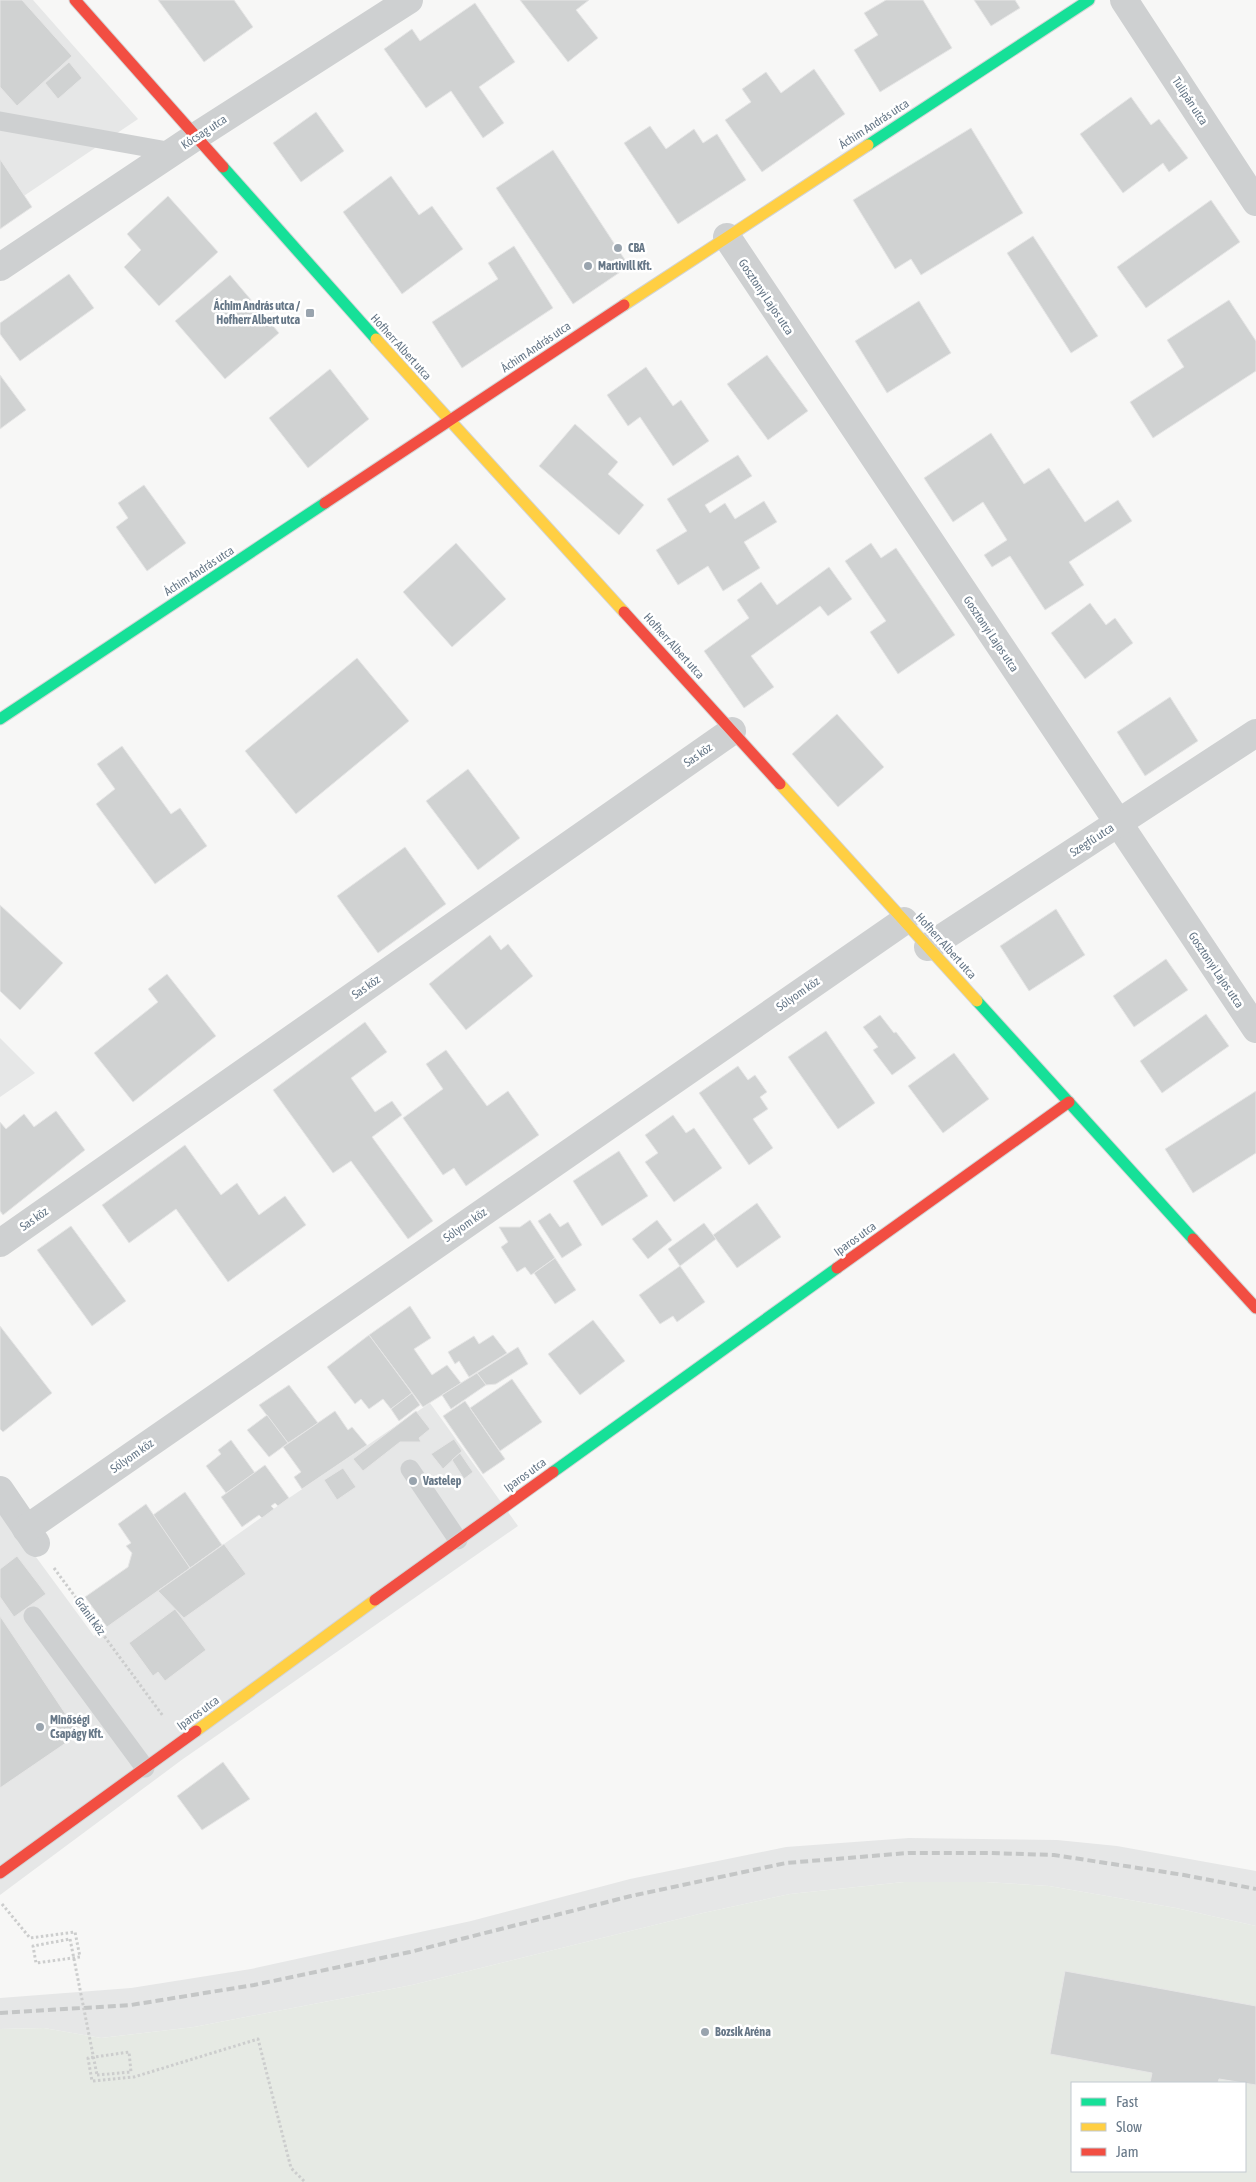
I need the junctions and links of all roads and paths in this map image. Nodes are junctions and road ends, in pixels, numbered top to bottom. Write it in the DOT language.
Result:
graph roads {
  1 [pos="75,0"];
  2 [pos="409,0"];
  3 [pos="1089,0"];
  4 [pos="1124,0"];
  5 [pos="0,121"];
  6 [pos="195,137"];
  7 [pos="173,152"];
  8 [pos="1256,202"];
  9 [pos="726,237"];
  10 [pos="0,267"];
  11 [pos="450,421"];
  12 [pos="0,719"];
  13 [pos="732,731"];
  14 [pos="1256,733"];
  15 [pos="1117,823"];
  16 [pos="904,921"];
  17 [pos="928,947"];
  18 [pos="1256,1029"];
  19 [pos="1069,1102"];
  20 [pos="0,1243"];
  21 [pos="1256,1308"];
  22 [pos="410,1469"];
  23 [pos="0,1490"];
  24 [pos="31,1536"];
  25 [pos="458,1540"];
  26 [pos="32,1616"];
  27 [pos="182,1741"];
  28 [pos="145,1768"];
  29 [pos="4,1864"];
  30 [pos="0,1901"];
  31 [pos="305,2182"];
  1 -- 6 [label="street, Hofherr Albert utca"];
  2 -- 6 [label="street, Kócsag utca"];
  3 -- 9 [label="street, Áchim András utca"];
  4 -- 8 [label="street, Tulipán utca"];
  5 -- 7 [label="lane"];
  6 -- 7 [label="street, Kócsag utca"];
  6 -- 11 [label="street, Hofherr Albert utca"];
  7 -- 10 [label="street, Kócsag utca"];
  9 -- 11 [label="street, Áchim András utca"];
  9 -- 15 [label="street, Gosztonyi Lajos utca"];
  11 -- 12 [label="street, Áchim András utca"];
  11 -- 13 [label="street, Hofherr Albert utca"];
  13 -- 16 [label="street, Hofherr Albert utca"];
  13 -- 20 [label="street, Sas köz"];
  14 -- 15 [label="street, Szegfű utca"];
  15 -- 17 [label="street, Szegfű utca"];
  15 -- 18 [label="street, Gosztonyi Lajos utca"];
  16 -- 17 [label="street, Hofherr Albert utca"];
  16 -- 24 [label="street, Sólyom köz"];
  17 -- 19 [label="street, Hofherr Albert utca"];
  19 -- 21 [label="street, Hofherr Albert utca"];
  19 -- 25 [label="street, Iparos utca"];
  22 -- 25 [label="lane"];
  23 -- 24 [label="street"];
  24 -- 27 [label="path, Gránit köz"];
  25 -- 27 [label="street, Iparos utca"];
  26 -- 28 [label="lane"];
  27 -- 28 [label="street, Iparos utca"];
  28 -- 29 [label="street, Iparos utca"];
  30 -- 31 [label="path, bridge"];
}
